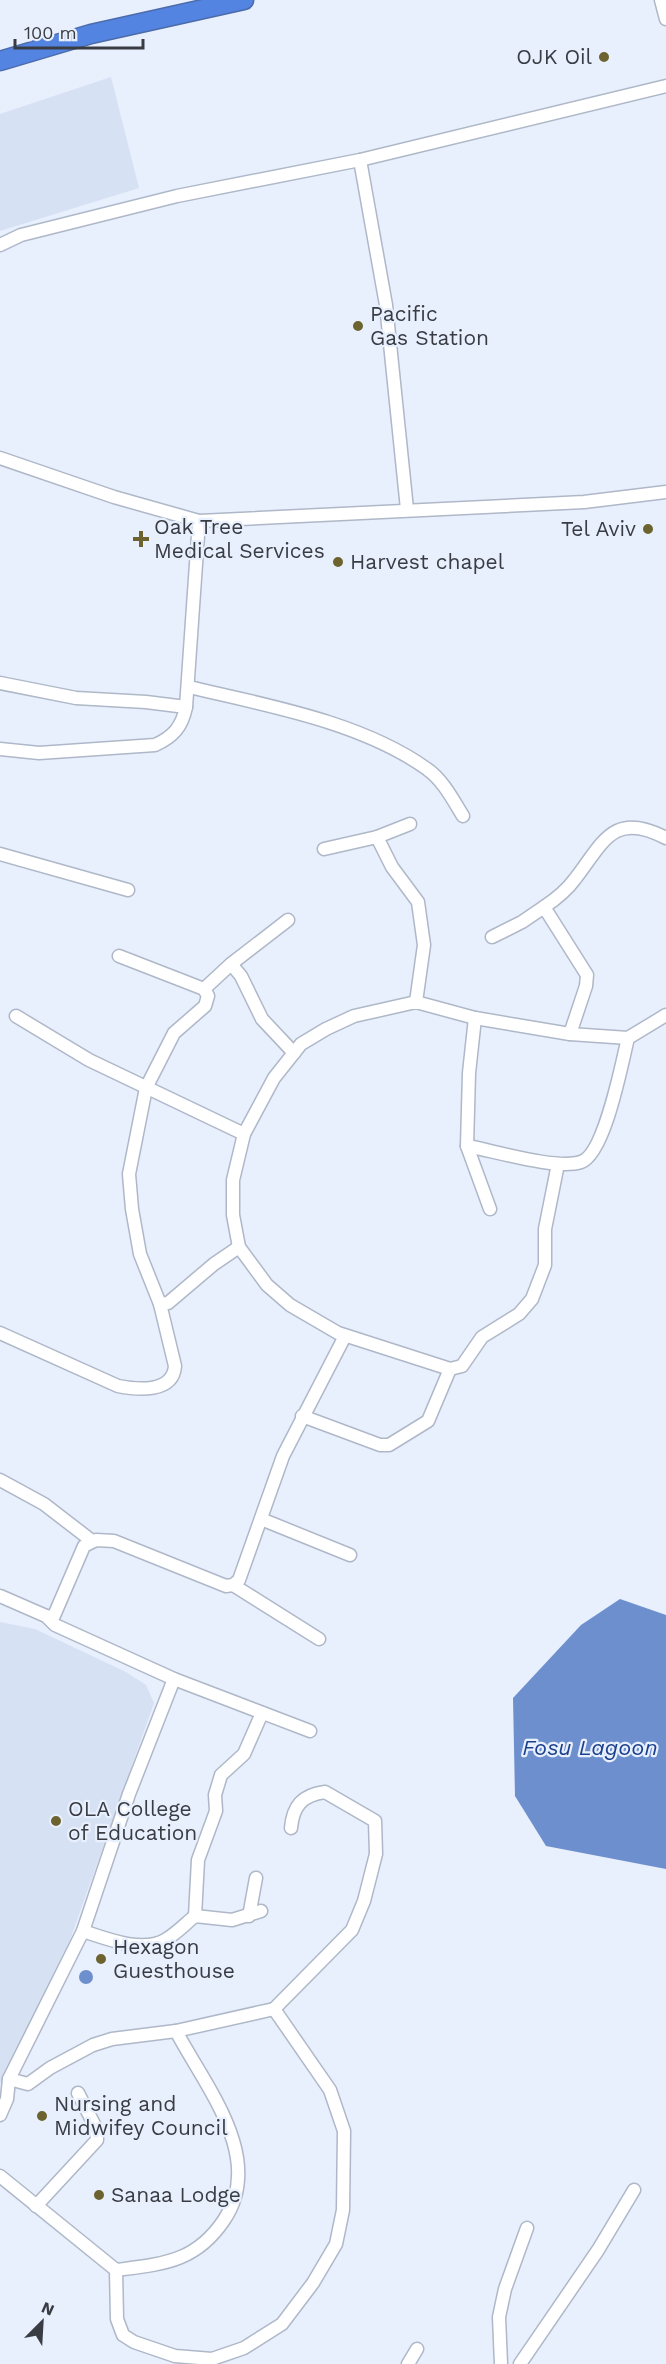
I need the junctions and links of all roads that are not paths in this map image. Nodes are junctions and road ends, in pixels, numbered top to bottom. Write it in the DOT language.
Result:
graph roads {
  1 [pos="244,0"];
  2 [pos="661,0"];
  3 [pos="666,19"];
  4 [pos="0,61"];
  5 [pos="666,86"];
  6 [pos="360,159"];
  7 [pos="0,245"];
  8 [pos="0,458"];
  9 [pos="666,492"];
  10 [pos="407,509"];
  11 [pos="199,521"];
  12 [pos="0,683"];
  13 [pos="189,687"];
  14 [pos="186,707"];
  15 [pos="0,749"];
  16 [pos="464,816"];
  17 [pos="410,824"];
  18 [pos="377,837"];
  19 [pos="666,838"];
  20 [pos="324,849"];
  21 [pos="0,854"];
  22 [pos="128,890"];
  23 [pos="544,907"];
  24 [pos="288,920"];
  25 [pos="492,937"];
  26 [pos="119,956"];
  27 [pos="231,964"];
  28 [pos="204,989"];
  29 [pos="416,1002"];
  30 [pos="666,1015"];
  31 [pos="16,1016"];
  32 [pos="475,1018"];
  33 [pos="570,1034"];
  34 [pos="628,1038"];
  35 [pos="294,1053"];
  36 [pos="146,1088"];
  37 [pos="244,1134"];
  38 [pos="467,1146"];
  39 [pos="558,1164"];
  40 [pos="490,1209"];
  41 [pos="239,1247"];
  42 [pos="160,1304"];
  43 [pos="0,1333"];
  44 [pos="345,1336"];
  45 [pos="450,1369"];
  46 [pos="302,1416"];
  47 [pos="0,1480"];
  48 [pos="261,1519"];
  49 [pos="92,1541"];
  50 [pos="350,1555"];
  51 [pos="233,1585"];
  52 [pos="0,1596"];
  53 [pos="46,1616"];
  54 [pos="319,1639"];
  55 [pos="174,1679"];
  56 [pos="262,1713"];
  57 [pos="310,1731"];
  58 [pos="291,1828"];
  59 [pos="256,1878"];
  60 [pos="261,1911"];
  61 [pos="195,1916"];
  62 [pos="249,1916"];
  63 [pos="83,1931"];
  64 [pos="274,2009"];
  65 [pos="176,2031"];
  66 [pos="9,2079"];
  67 [pos="78,2093"];
  68 [pos="0,2115"];
  69 [pos="0,2176"];
  70 [pos="634,2190"];
  71 [pos="36,2206"];
  72 [pos="527,2228"];
  73 [pos="117,2270"];
  74 [pos="417,2349"];
  75 [pos="408,2364"];
  76 [pos="501,2364"];
  77 [pos="520,2364"];
  1 -- 4 [label="highway"];
  2 -- 3 [label="street"];
  5 -- 6 [label="street"];
  6 -- 7 [label="street"];
  6 -- 10 [label="street"];
  8 -- 11 [label="street"];
  9 -- 10 [label="street"];
  10 -- 11 [label="street"];
  11 -- 13 [label="street"];
  12 -- 14 [label="street"];
  13 -- 14 [label="street"];
  13 -- 16 [label="street"];
  14 -- 15 [label="street"];
  17 -- 18 [label="street"];
  18 -- 20 [label="street"];
  18 -- 29 [label="street"];
  19 -- 23 [label="street"];
  21 -- 22 [label="street"];
  23 -- 25 [label="street"];
  23 -- 33 [label="street"];
  24 -- 27 [label="street"];
  26 -- 28 [label="street"];
  27 -- 28 [label="street"];
  27 -- 35 [label="street"];
  28 -- 36 [label="street"];
  29 -- 32 [label="street"];
  29 -- 35 [label="street"];
  30 -- 34 [label="street"];
  31 -- 36 [label="street"];
  32 -- 33 [label="street"];
  32 -- 38 [label="street"];
  33 -- 34 [label="street"];
  34 -- 39 [label="street"];
  35 -- 37 [label="street"];
  36 -- 37 [label="street"];
  36 -- 42 [label="street"];
  37 -- 41 [label="street"];
  38 -- 39 [label="street"];
  38 -- 40 [label="street"];
  39 -- 45 [label="street"];
  41 -- 42 [label="street"];
  41 -- 44 [label="street"];
  42 -- 43 [label="street"];
  44 -- 45 [label="street"];
  44 -- 46 [label="street"];
  45 -- 46 [label="street"];
  46 -- 48 [label="street"];
  47 -- 49 [label="street"];
  48 -- 50 [label="street"];
  48 -- 51 [label="street"];
  49 -- 51 [label="street"];
  49 -- 53 [label="street"];
  51 -- 54 [label="street"];
  52 -- 53 [label="street"];
  53 -- 55 [label="street"];
  55 -- 56 [label="street"];
  55 -- 63 [label="street"];
  56 -- 57 [label="street"];
  56 -- 61 [label="street"];
  58 -- 64 [label="street"];
  59 -- 62 [label="street"];
  60 -- 62 [label="street"];
  61 -- 62 [label="street"];
  61 -- 63 [label="street"];
  63 -- 66 [label="street"];
  64 -- 65 [label="street"];
  64 -- 73 [label="street"];
  65 -- 66 [label="street"];
  65 -- 73 [label="street"];
  66 -- 68 [label="street"];
  67 -- 71 [label="street"];
  69 -- 71 [label="street"];
  70 -- 77 [label="street"];
  71 -- 73 [label="street"];
  72 -- 76 [label="street"];
  74 -- 75 [label="street"];
}
